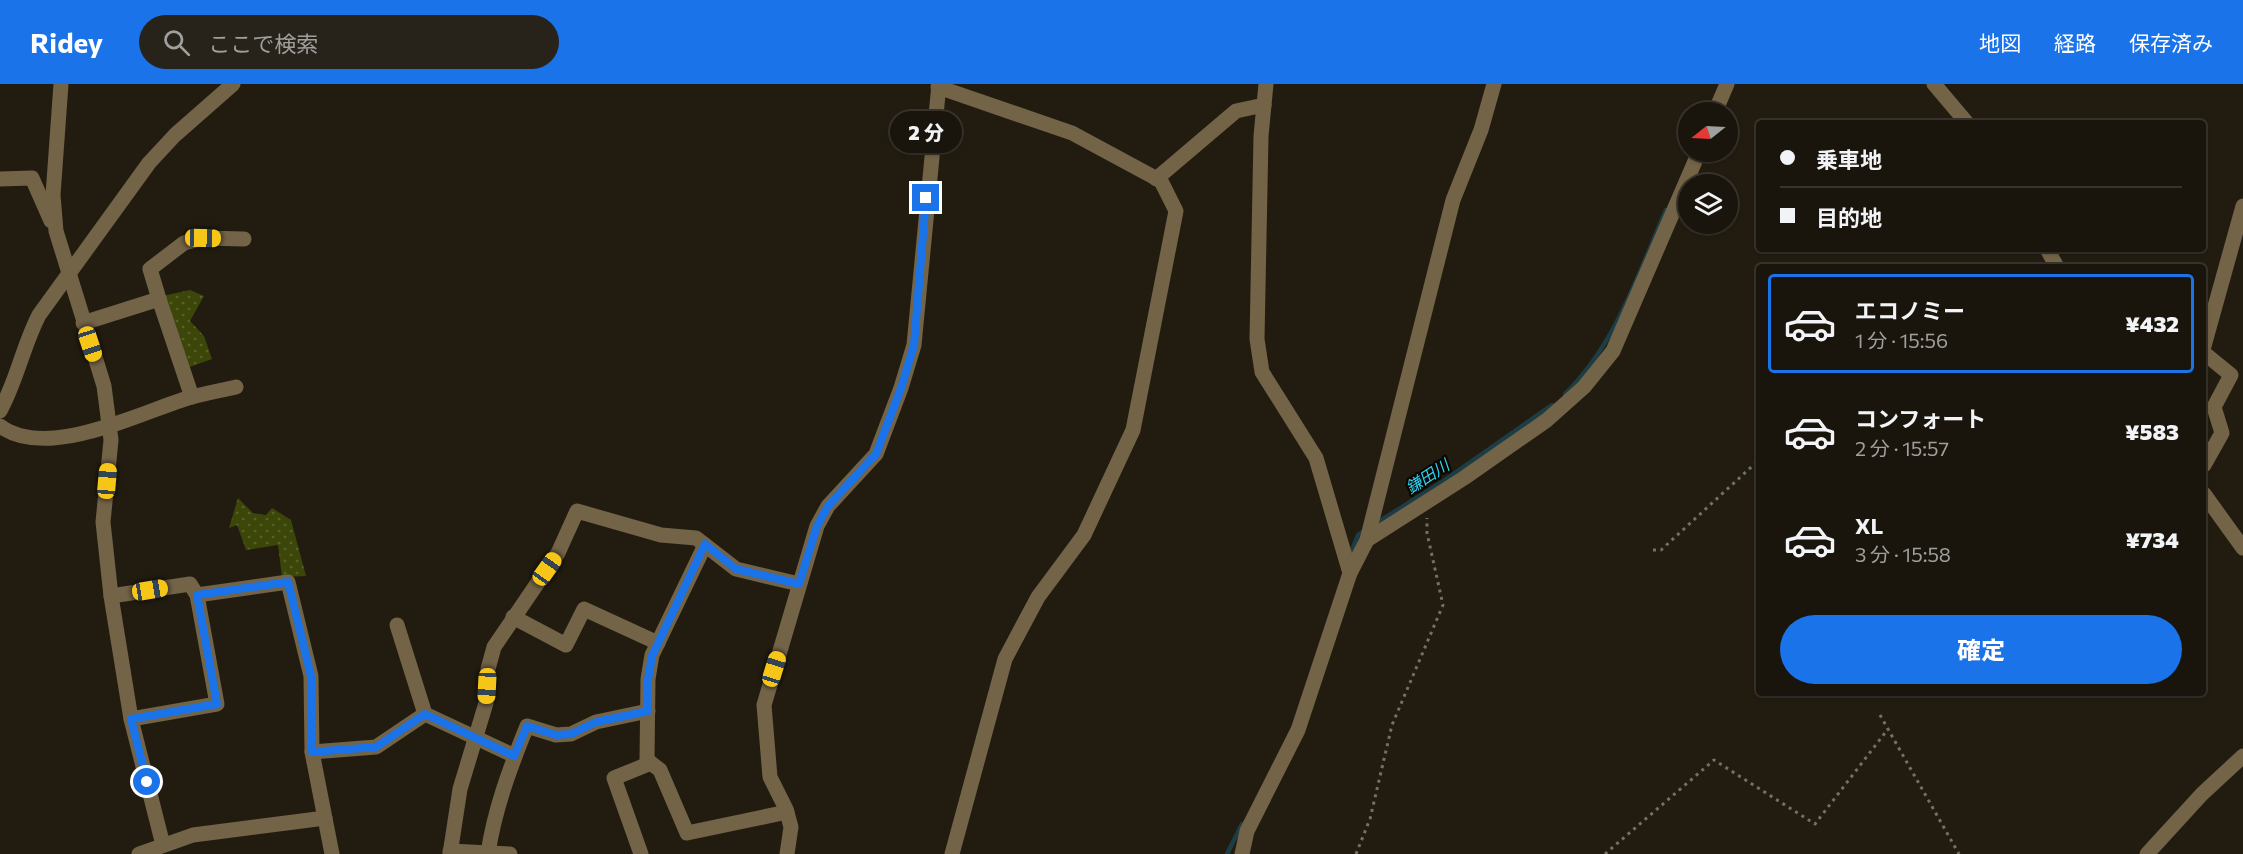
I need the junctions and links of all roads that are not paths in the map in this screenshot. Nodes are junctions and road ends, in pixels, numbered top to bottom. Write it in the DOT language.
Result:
graph roads {
  1 [pos="62,84"];
  2 [pos="233,84"];
  3 [pos="1266,84"];
  4 [pos="1494,84"];
  5 [pos="1727,84"];
  6 [pos="1935,84"];
  7 [pos="938,85"];
  8 [pos="1719,102"];
  9 [pos="1264,105"];
  10 [pos="1965,120"];
  11 [pos="1695,162"];
  12 [pos="1156,178"];
  13 [pos="0,179"];
  14 [pos="2243,206"];
  15 [pos="56,231"];
  16 [pos="244,238"];
  17 [pos="68,275"];
  18 [pos="159,299"];
  19 [pos="84,323"];
  20 [pos="2206,339"];
  21 [pos="2206,355"];
  22 [pos="236,387"];
  23 [pos="192,397"];
  24 [pos="0,411"];
  25 [pos="0,426"];
  26 [pos="109,426"];
  27 [pos="2206,461"];
  28 [pos="2206,498"];
  29 [pos="1367,540"];
  30 [pos="705,544"];
  31 [pos="2243,548"];
  32 [pos="1350,573"];
  33 [pos="799,584"];
  34 [pos="197,595"];
  35 [pos="111,596"];
  36 [pos="513,617"];
  37 [pos="396,625"];
  38 [pos="658,643"];
  39 [pos="648,711"];
  40 [pos="425,714"];
  41 [pos="131,719"];
  42 [pos="474,737"];
  43 [pos="312,752"];
  44 [pos="514,756"];
  45 [pos="2243,756"];
  46 [pos="651,763"];
  47 [pos="787,812"];
  48 [pos="325,818"];
  49 [pos="163,845"];
  50 [pos="450,852"];
  51 [pos="488,853"];
  52 [pos="139,854"];
  53 [pos="332,854"];
  54 [pos="510,854"];
  55 [pos="641,854"];
  56 [pos="787,854"];
  57 [pos="952,854"];
  58 [pos="1242,854"];
  59 [pos="2147,854"];
  1 -- 15 [label="street"];
  2 -- 17 [label="street"];
  3 -- 9 [label="street"];
  4 -- 29 [label="street"];
  5 -- 8 [label="street"];
  6 -- 10 [label="street"];
  7 -- 12 [label="street"];
  7 -- 33 [label="street"];
  9 -- 12 [label="street"];
  9 -- 32 [label="street"];
  11 -- 29 [label="street"];
  12 -- 57 [label="street"];
  13 -- 15 [label="street"];
  14 -- 20 [label="street"];
  15 -- 17 [label="street"];
  16 -- 18 [label="street"];
  17 -- 19 [label="street"];
  17 -- 24 [label="street"];
  18 -- 19 [label="street"];
  18 -- 23 [label="street"];
  19 -- 26 [label="street"];
  21 -- 27 [label="street"];
  22 -- 23 [label="street"];
  23 -- 26 [label="street"];
  25 -- 26 [label="street"];
  26 -- 35 [label="street"];
  28 -- 31 [label="street"];
  29 -- 32 [label="street"];
  30 -- 33 [label="street"];
  30 -- 36 [label="street"];
  30 -- 38 [label="street"];
  32 -- 58 [label="street"];
  33 -- 47 [label="street"];
  34 -- 35 [label="street"];
  34 -- 41 [label="street"];
  34 -- 43 [label="street"];
  35 -- 41 [label="street"];
  36 -- 38 [label="street"];
  36 -- 42 [label="street"];
  37 -- 40 [label="street"];
  38 -- 39 [label="street"];
  39 -- 44 [label="street"];
  39 -- 46 [label="street"];
  40 -- 42 [label="street"];
  40 -- 43 [label="street"];
  41 -- 49 [label="street"];
  42 -- 44 [label="street"];
  42 -- 50 [label="street"];
  43 -- 48 [label="street"];
  44 -- 51 [label="street"];
  45 -- 59 [label="street"];
  46 -- 47 [label="street"];
  46 -- 55 [label="street"];
  47 -- 56 [label="street"];
  48 -- 49 [label="street"];
  48 -- 53 [label="street"];
  49 -- 52 [label="street"];
  50 -- 51 [label="street"];
  51 -- 54 [label="street"];
}
